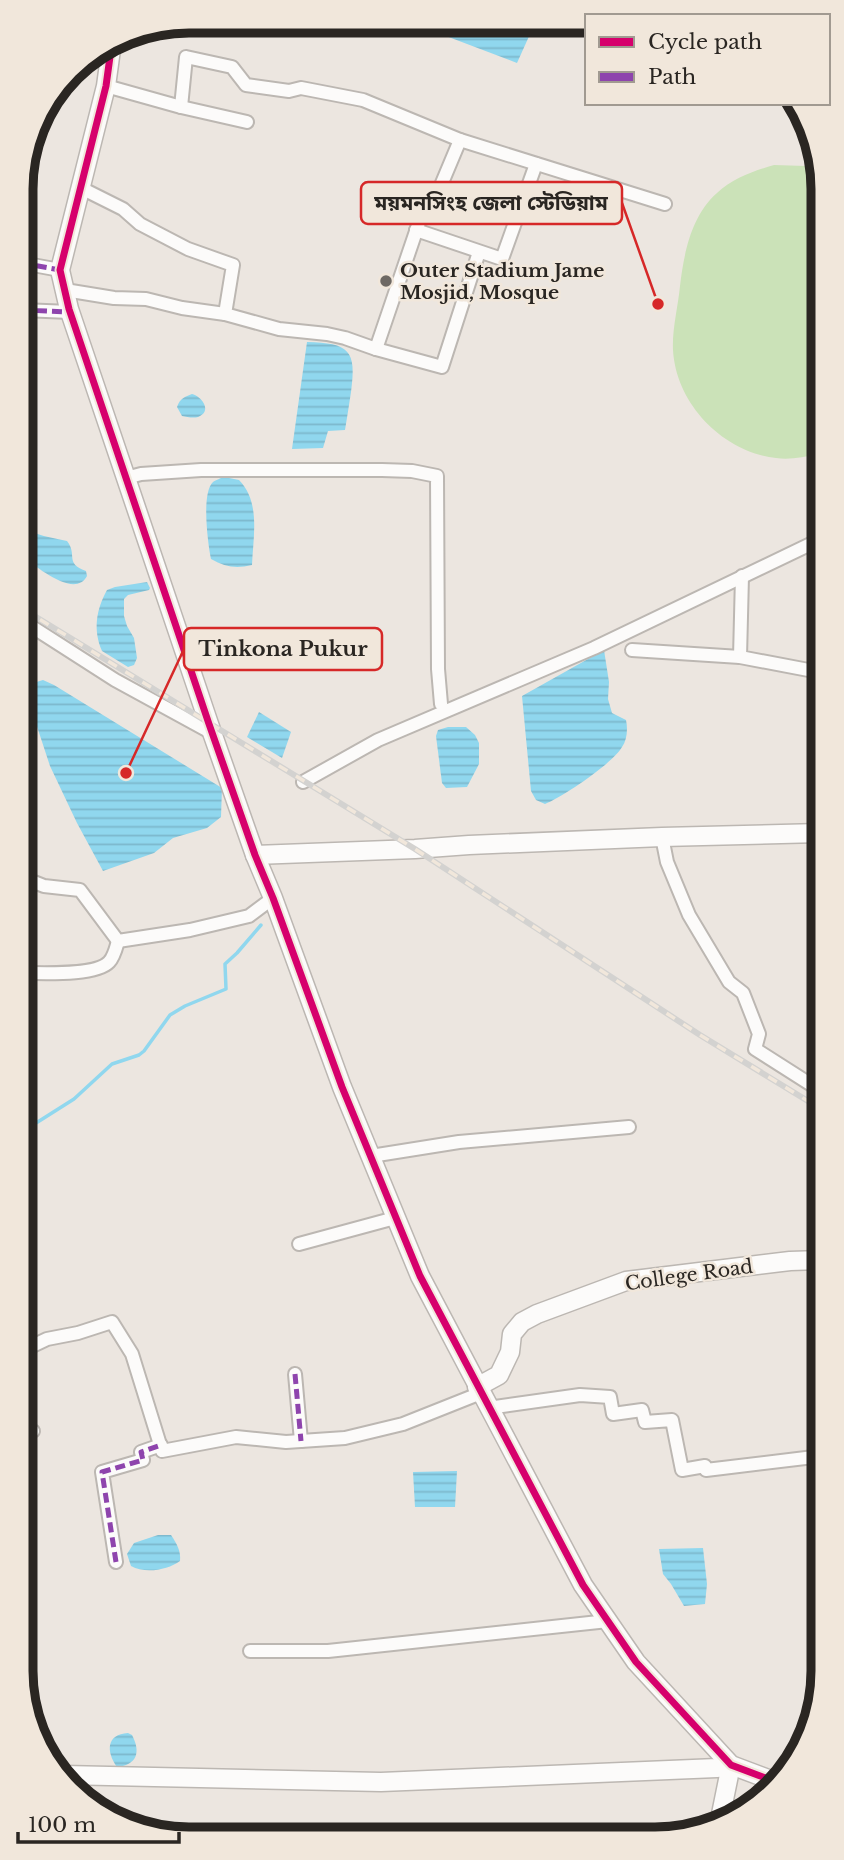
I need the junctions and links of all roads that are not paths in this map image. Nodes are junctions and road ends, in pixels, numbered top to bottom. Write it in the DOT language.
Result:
graph roads {
  1 [pos="110,54"];
  2 [pos="106,86"];
  3 [pos="181,107"];
  4 [pos="247,122"];
  5 [pos="460,140"];
  6 [pos="536,164"];
  7 [pos="80,188"];
  8 [pos="665,204"];
  9 [pos="416,230"];
  10 [pos="479,251"];
  11 [pos="34,265"];
  12 [pos="61,270"];
  13 [pos="65,290"];
  14 [pos="34,310"];
  15 [pos="70,312"];
  16 [pos="225,314"];
  17 [pos="376,349"];
  18 [pos="126,478"];
  19 [pos="811,544"];
  20 [pos="743,576"];
  21 [pos="34,628"];
  22 [pos="632,650"];
  23 [pos="740,657"];
  24 [pos="811,670"];
  25 [pos="441,704"];
  26 [pos="212,733"];
  27 [pos="303,782"];
  28 [pos="811,832"];
  29 [pos="662,836"];
  30 [pos="255,855"];
  31 [pos="34,882"];
  32 [pos="273,898"];
  33 [pos="118,941"];
  34 [pos="33,974"];
  35 [pos="810,1084"];
  36 [pos="629,1127"];
  37 [pos="370,1156"];
  38 [pos="395,1218"];
  39 [pos="299,1244"];
  40 [pos="810,1260"];
  41 [pos="33,1346"];
  42 [pos="295,1374"];
  43 [pos="482,1396"];
  44 [pos="301,1441"];
  45 [pos="160,1445"];
  46 [pos="810,1457"];
  47 [pos="116,1562"];
  48 [pos="608,1621"];
  49 [pos="250,1651"];
  50 [pos="731,1765"];
  51 [pos="73,1775"];
  52 [pos="767,1779"];
  53 [pos="721,1812"];
  1 -- 2 [label="street"];
  2 -- 3 [label="street"];
  2 -- 7 [label="street"];
  3 -- 4 [label="street"];
  3 -- 5 [label="street"];
  5 -- 6 [label="street"];
  5 -- 9 [label="street"];
  6 -- 8 [label="street"];
  6 -- 10 [label="street"];
  7 -- 12 [label="street"];
  7 -- 16 [label="street"];
  9 -- 10 [label="street"];
  9 -- 17 [label="street"];
  10 -- 17 [label="street"];
  11 -- 12 [label="street"];
  12 -- 13 [label="street"];
  13 -- 15 [label="street"];
  13 -- 16 [label="street"];
  14 -- 15 [label="street"];
  15 -- 18 [label="street"];
  16 -- 17 [label="street"];
  18 -- 25 [label="street"];
  18 -- 26 [label="street"];
  19 -- 20 [label="street"];
  20 -- 23 [label="street"];
  20 -- 27 [label="street"];
  21 -- 26 [label="street"];
  22 -- 23 [label="street"];
  23 -- 24 [label="street"];
  26 -- 30 [label="street"];
  28 -- 29 [label="street"];
  29 -- 30 [label="street"];
  29 -- 35 [label="street"];
  30 -- 32 [label="street"];
  31 -- 33 [label="street"];
  32 -- 33 [label="street"];
  32 -- 37 [label="street"];
  33 -- 34 [label="street"];
  36 -- 37 [label="street"];
  37 -- 38 [label="street"];
  38 -- 39 [label="street"];
  38 -- 43 [label="street"];
  40 -- 43 [label="street, College Road"];
  41 -- 45 [label="street"];
  42 -- 44 [label="street"];
  43 -- 44 [label="street"];
  43 -- 46 [label="street"];
  43 -- 48 [label="street"];
  44 -- 45 [label="street"];
  45 -- 47 [label="street"];
  48 -- 49 [label="street"];
  48 -- 50 [label="street"];
  50 -- 51 [label="street"];
  50 -- 52 [label="street"];
  50 -- 53 [label="street"];
}
